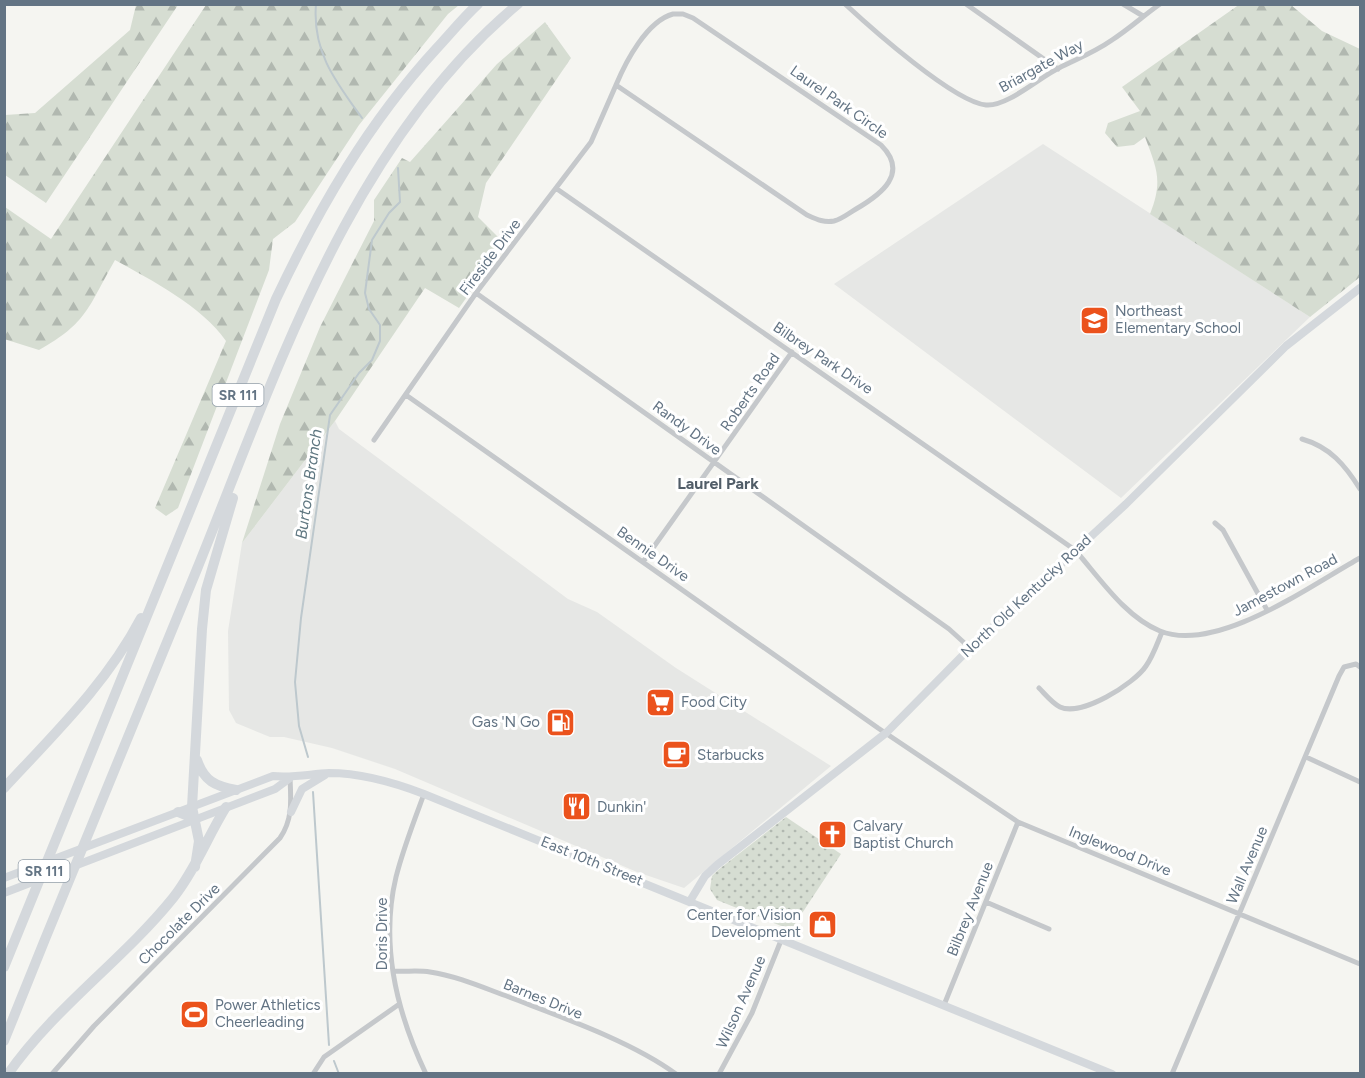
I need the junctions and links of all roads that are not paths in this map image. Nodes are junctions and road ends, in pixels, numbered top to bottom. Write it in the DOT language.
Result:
graph roads {
  1 [pos="478,4"];
  2 [pos="518,4"];
  3 [pos="845,4"];
  4 [pos="966,4"];
  5 [pos="1123,4"];
  6 [pos="1160,4"];
  7 [pos="1143,16"];
  8 [pos="1058,69"];
  9 [pos="616,85"];
  10 [pos="557,189"];
  11 [pos="1360,288"];
  12 [pos="477,293"];
  13 [pos="792,352"];
  14 [pos="406,395"];
  15 [pos="1302,439"];
  16 [pos="250,440"];
  17 [pos="374,440"];
  18 [pos="715,463"];
  19 [pos="1360,489"];
  20 [pos="191,512"];
  21 [pos="1215,523"];
  22 [pos="1075,550"];
  23 [pos="1360,558"];
  24 [pos="643,562"];
  25 [pos="1267,610"];
  26 [pos="1162,632"];
  27 [pos="970,648"];
  28 [pos="1360,666"];
  29 [pos="1039,688"];
  30 [pos="886,733"];
  31 [pos="195,756"];
  32 [pos="1306,757"];
  33 [pos="332,773"];
  34 [pos="290,778"];
  35 [pos="1360,782"];
  36 [pos="4,788"];
  37 [pos="236,790"];
  38 [pos="424,794"];
  39 [pos="192,807"];
  40 [pos="226,807"];
  41 [pos="178,812"];
  42 [pos="291,812"];
  43 [pos="195,819"];
  44 [pos="1018,822"];
  45 [pos="195,867"];
  46 [pos="4,878"];
  47 [pos="4,893"];
  48 [pos="690,901"];
  49 [pos="986,902"];
  50 [pos="1240,914"];
  51 [pos="1049,929"];
  52 [pos="782,938"];
  53 [pos="1360,964"];
  54 [pos="4,967"];
  55 [pos="393,971"];
  56 [pos="398,1005"];
  57 [pos="944,1005"];
  58 [pos="4,1041"];
  59 [pos="8,1074"];
  60 [pos="52,1074"];
  61 [pos="313,1074"];
  62 [pos="426,1074"];
  63 [pos="676,1074"];
  64 [pos="719,1074"];
  65 [pos="1112,1074"];
  66 [pos="1172,1074"];
  1 -- 20 [label="highway, SR 111"];
  2 -- 16 [label="highway, SR 111"];
  3 -- 8 [label="street, Briargate Way"];
  4 -- 8 [label="street"];
  5 -- 7 [label="street"];
  6 -- 7 [label="street, Briargate Way"];
  7 -- 8 [label="street, Briargate Way"];
  9 -- 9 [label="street, Laurel Park Circle"];
  9 -- 10 [label="street, Fireside Drive"];
  10 -- 12 [label="street, Fireside Drive"];
  10 -- 13 [label="street, Bilbrey Park Drive"];
  11 -- 22 [label="main road, North Old Kentucky Road"];
  12 -- 14 [label="street, Fireside Drive"];
  12 -- 18 [label="street, Randy Drive"];
  13 -- 18 [label="street, Roberts Road"];
  13 -- 22 [label="street, Bilbrey Park Drive"];
  14 -- 17 [label="street, Fireside Drive"];
  14 -- 24 [label="street, Bennie Drive"];
  15 -- 19 [label="street"];
  16 -- 31 [label="highway"];
  16 -- 58 [label="highway, SR 111"];
  18 -- 24 [label="street, Roberts Road"];
  18 -- 27 [label="street, Randy Drive"];
  20 -- 36 [label="highway"];
  20 -- 54 [label="highway, SR 111"];
  21 -- 25 [label="street"];
  22 -- 26 [label="street, Jamestown Road"];
  22 -- 27 [label="main road, North Old Kentucky Road"];
  23 -- 25 [label="street, Jamestown Road"];
  24 -- 30 [label="street, Bennie Drive"];
  25 -- 26 [label="street, Jamestown Road"];
  26 -- 29 [label="street"];
  27 -- 30 [label="main road, North Old Kentucky Road"];
  28 -- 32 [label="street, Wall Avenue"];
  30 -- 44 [label="street, Inglewood Drive"];
  30 -- 48 [label="main road, North Old Kentucky Road"];
  31 -- 37 [label="highway"];
  31 -- 39 [label="highway"];
  32 -- 35 [label="street"];
  32 -- 50 [label="street, Wall Avenue"];
  33 -- 34 [label="main road, East 10th Street"];
  33 -- 38 [label="main road, East 10th Street"];
  33 -- 42 [label="main road"];
  34 -- 37 [label="main road, East 10th Street"];
  34 -- 40 [label="main road"];
  34 -- 42 [label="street, Chocolate Drive"];
  37 -- 39 [label="main road, East 10th Street"];
  38 -- 48 [label="main road, East 10th Street"];
  38 -- 55 [label="street, Doris Drive"];
  39 -- 41 [label="main road, East 10th Street"];
  39 -- 43 [label="highway"];
  40 -- 43 [label="main road"];
  40 -- 45 [label="highway"];
  41 -- 43 [label="highway"];
  41 -- 46 [label="main road, East 10th Street"];
  42 -- 60 [label="street, Chocolate Drive"];
  43 -- 45 [label="highway"];
  43 -- 47 [label="main road"];
  44 -- 49 [label="street, Bilbrey Avenue"];
  44 -- 50 [label="street, Inglewood Drive"];
  45 -- 59 [label="highway"];
  48 -- 52 [label="main road, East 10th Street"];
  49 -- 51 [label="street"];
  49 -- 57 [label="street, Bilbrey Avenue"];
  50 -- 53 [label="street, Inglewood Drive"];
  50 -- 66 [label="street, Wall Avenue"];
  52 -- 57 [label="main road, East 10th Street"];
  52 -- 64 [label="street, Wilson Avenue"];
  55 -- 56 [label="street, Doris Drive"];
  55 -- 63 [label="street, Barnes Drive"];
  56 -- 61 [label="street"];
  56 -- 62 [label="street, Doris Drive"];
  57 -- 65 [label="main road, East 10th Street"];
}
